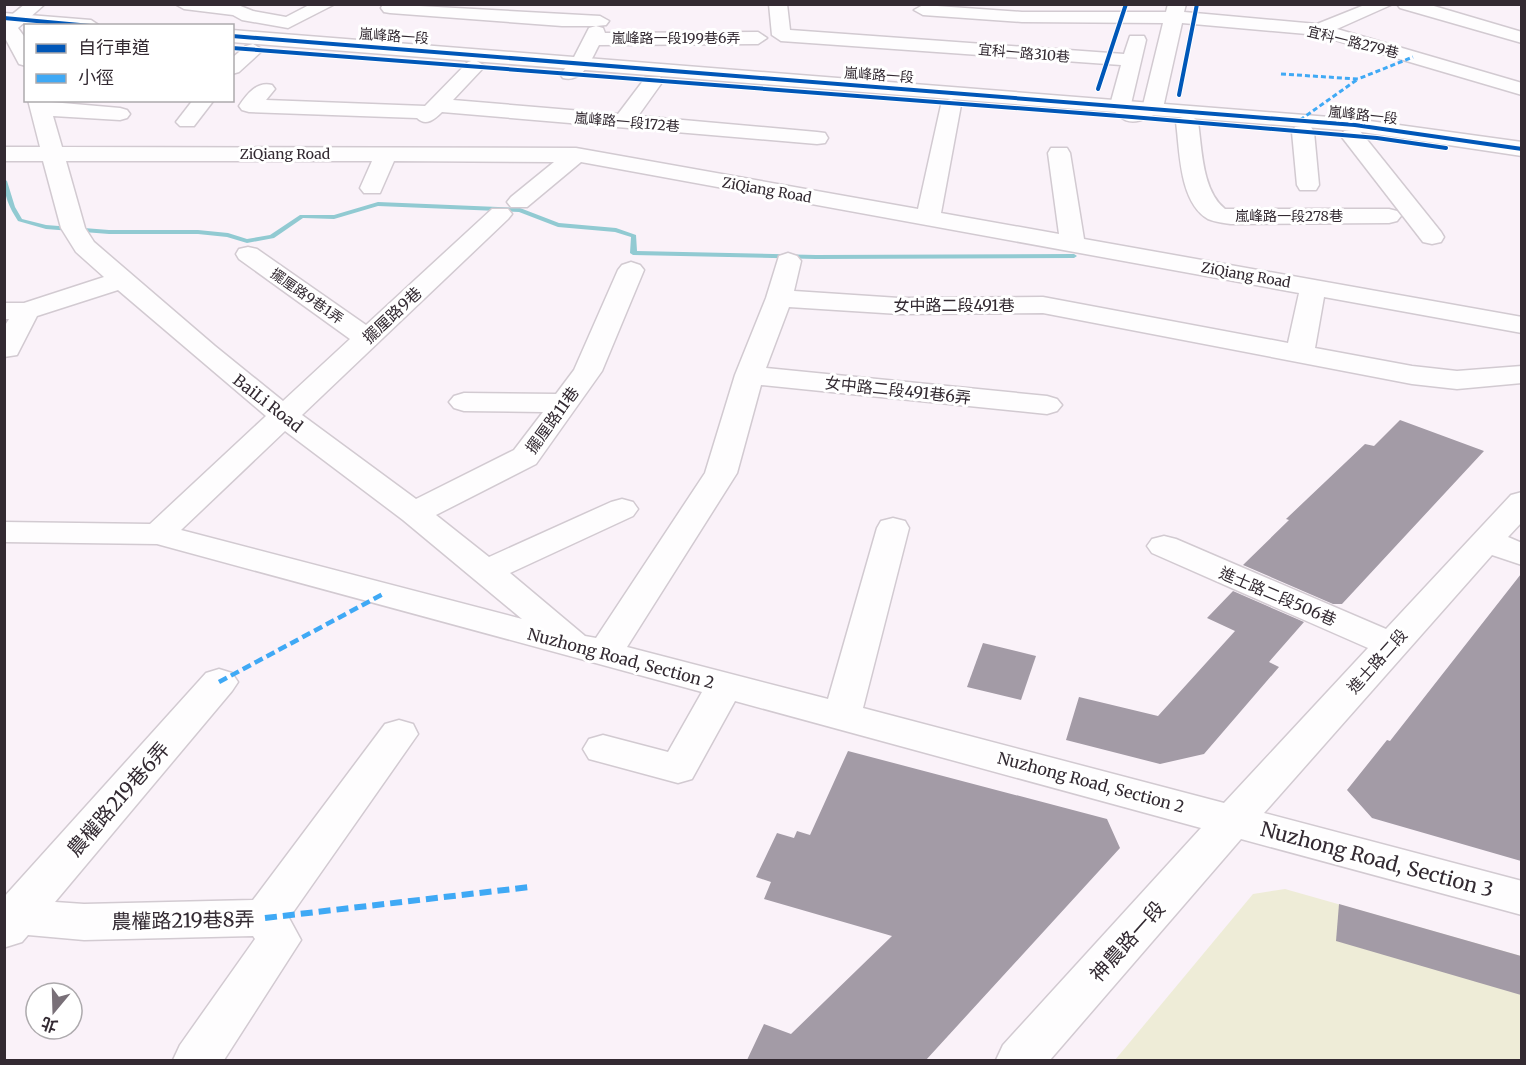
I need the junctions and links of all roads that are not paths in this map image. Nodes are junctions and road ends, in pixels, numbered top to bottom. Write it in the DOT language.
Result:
graph roads {
  1 [pos="36,4"];
  2 [pos="184,4"];
  3 [pos="326,4"];
  4 [pos="778,4"];
  5 [pos="1384,4"];
  6 [pos="1406,4"];
  7 [pos="922,7"];
  8 [pos="390,8"];
  9 [pos="469,9"];
  10 [pos="1145,10"];
  11 [pos="1176,11"];
  12 [pos="600,22"];
  13 [pos="11,26"];
  14 [pos="1319,30"];
  15 [pos="234,36"];
  16 [pos="758,38"];
  17 [pos="1521,38"];
  18 [pos="917,44"];
  19 [pos="234,48"];
  20 [pos="254,50"];
  21 [pos="24,54"];
  22 [pos="1131,60"];
  23 [pos="234,66"];
  24 [pos="474,66"];
  25 [pos="575,68"];
  26 [pos="653,81"];
  27 [pos="265,89"];
  28 [pos="1521,89"];
  29 [pos="202,102"];
  30 [pos="39,105"];
  31 [pos="951,105"];
  32 [pos="1153,108"];
  33 [pos="434,109"];
  34 [pos="1126,111"];
  35 [pos="120,114"];
  36 [pos="187,122"];
  37 [pos="623,122"];
  38 [pos="1187,123"];
  39 [pos="416,129"];
  40 [pos="1303,132"];
  41 [pos="1352,136"];
  42 [pos="817,138"];
  43 [pos="1521,149"];
  44 [pos="386,153"];
  45 [pos="1059,153"];
  46 [pos="4,154"];
  47 [pos="54,154"];
  48 [pos="576,155"];
  49 [pos="1521,159"];
  50 [pos="1308,185"];
  51 [pos="372,188"];
  52 [pos="1389,216"];
  53 [pos="928,219"];
  54 [pos="1432,237"];
  55 [pos="1072,243"];
  56 [pos="248,254"];
  57 [pos="788,261"];
  58 [pos="631,270"];
  59 [pos="122,280"];
  60 [pos="1313,287"];
  61 [pos="778,298"];
  62 [pos="15,311"];
  63 [pos="1521,325"];
  64 [pos="367,338"];
  65 [pos="7,349"];
  66 [pos="1300,354"];
  67 [pos="1521,374"];
  68 [pos="749,375"];
  69 [pos="464,402"];
  70 [pos="565,403"];
  71 [pos="1047,405"];
  72 [pos="284,417"];
  73 [pos="1521,502"];
  74 [pos="622,508"];
  75 [pos="414,513"];
  76 [pos="893,528"];
  77 [pos="4,532"];
  78 [pos="158,534"];
  79 [pos="1487,541"];
  80 [pos="1164,546"];
  81 [pos="1521,555"];
  82 [pos="486,571"];
  83 [pos="1392,645"];
  84 [pos="592,650"];
  85 [pos="219,682"];
  86 [pos="724,685"];
  87 [pos="842,716"];
  88 [pos="399,734"];
  89 [pos="603,749"];
  90 [pos="1233,820"];
  91 [pos="1521,898"];
  92 [pos="265,918"];
  93 [pos="9,921"];
  94 [pos="197,1060"];
  95 [pos="1020,1060"];
  1 -- 13 [label="street"];
  2 -- 3 [label="street"];
  4 -- 18 [label="street, 宜科一路310巷"];
  5 -- 14 [label="street"];
  6 -- 17 [label="street"];
  7 -- 10 [label="street, 宜科一路279巷"];
  7 -- 18 [label="street"];
  8 -- 9 [label="street, 嵐峰路一段199巷6弄"];
  9 -- 12 [label="street, 嵐峰路一段199巷6弄"];
  10 -- 11 [label="street, 宜科一路279巷"];
  10 -- 22 [label="street"];
  11 -- 14 [label="street, 宜科一路279巷"];
  11 -- 32 [label="street"];
  12 -- 16 [label="street, 嵐峰路一段199巷6弄"];
  12 -- 25 [label="street"];
  13 -- 21 [label="street"];
  14 -- 28 [label="street, 宜科一路279巷"];
  15 -- 25 [label="street, 嵐峰路一段"];
  18 -- 22 [label="street, 宜科一路310巷"];
  19 -- 20 [label="street, 嵐峰路一段"];
  20 -- 23 [label="street"];
  20 -- 24 [label="street, 嵐峰路一段"];
  22 -- 34 [label="street"];
  24 -- 25 [label="street, 嵐峰路一段"];
  24 -- 33 [label="street"];
  25 -- 26 [label="street, 嵐峰路一段"];
  25 -- 34 [label="street, 嵐峰路一段"];
  26 -- 31 [label="street, 嵐峰路一段"];
  26 -- 37 [label="street"];
  27 -- 33 [label="street, 嵐峰路一段172巷"];
  29 -- 36 [label="street"];
  30 -- 35 [label="street"];
  30 -- 47 [label="street, BaiLi Road"];
  31 -- 34 [label="street, 嵐峰路一段"];
  31 -- 53 [label="street"];
  32 -- 34 [label="street, 嵐峰路一段"];
  32 -- 43 [label="street, 嵐峰路一段"];
  33 -- 37 [label="street, 嵐峰路一段172巷"];
  33 -- 39 [label="street"];
  34 -- 38 [label="street, 嵐峰路一段"];
  37 -- 42 [label="street, 嵐峰路一段172巷"];
  38 -- 40 [label="street, 嵐峰路一段"];
  38 -- 52 [label="street, 嵐峰路一段278巷"];
  40 -- 41 [label="street, 嵐峰路一段"];
  40 -- 50 [label="street"];
  41 -- 49 [label="street, 嵐峰路一段"];
  41 -- 54 [label="street"];
  44 -- 47 [label="street, ZiQiang Road"];
  44 -- 48 [label="street, ZiQiang Road"];
  44 -- 51 [label="street"];
  45 -- 55 [label="street"];
  46 -- 47 [label="street, ZiQiang Road"];
  47 -- 59 [label="street, BaiLi Road"];
  48 -- 53 [label="street, ZiQiang Road"];
  48 -- 64 [label="street, 擺厘路9巷"];
  53 -- 55 [label="street, ZiQiang Road"];
  55 -- 60 [label="street, ZiQiang Road"];
  56 -- 64 [label="street, 擺厘路9巷1弄"];
  57 -- 61 [label="street"];
  58 -- 70 [label="street, 擺厘路11巷"];
  59 -- 62 [label="street"];
  59 -- 72 [label="street, BaiLi Road"];
  60 -- 63 [label="street, ZiQiang Road"];
  60 -- 66 [label="street"];
  61 -- 66 [label="street, 女中路二段491巷"];
  61 -- 68 [label="street"];
  62 -- 65 [label="street"];
  64 -- 72 [label="street, 擺厘路9巷"];
  66 -- 67 [label="street, 女中路二段491巷"];
  68 -- 71 [label="street, 女中路二段491巷6弄"];
  68 -- 84 [label="street"];
  69 -- 70 [label="street"];
  70 -- 75 [label="street, 擺厘路11巷"];
  72 -- 75 [label="street, BaiLi Road"];
  72 -- 78 [label="street, 擺厘路9巷"];
  73 -- 79 [label="street, 進士路二段"];
  74 -- 82 [label="street"];
  75 -- 82 [label="street, BaiLi Road"];
  76 -- 87 [label="street"];
  77 -- 78 [label="street, Nuzhong Road, Section 2"];
  78 -- 84 [label="street, Nuzhong Road, Section 2"];
  79 -- 81 [label="street"];
  79 -- 83 [label="street, 進士路二段"];
  80 -- 83 [label="street, 進士路二段506巷"];
  82 -- 84 [label="street, BaiLi Road"];
  83 -- 90 [label="street, 進士路二段"];
  84 -- 86 [label="street, Nuzhong Road, Section 2"];
  85 -- 93 [label="street, 農權路219巷6弄"];
  86 -- 87 [label="street, Nuzhong Road, Section 2"];
  86 -- 89 [label="street"];
  87 -- 90 [label="street, Nuzhong Road, Section 2"];
  88 -- 92 [label="street, 農權路219巷8弄"];
  90 -- 91 [label="street, Nuzhong Road, Section 3"];
  90 -- 95 [label="street, 神農路一段"];
  92 -- 93 [label="street, 農權路219巷8弄"];
  92 -- 94 [label="street"];
}
